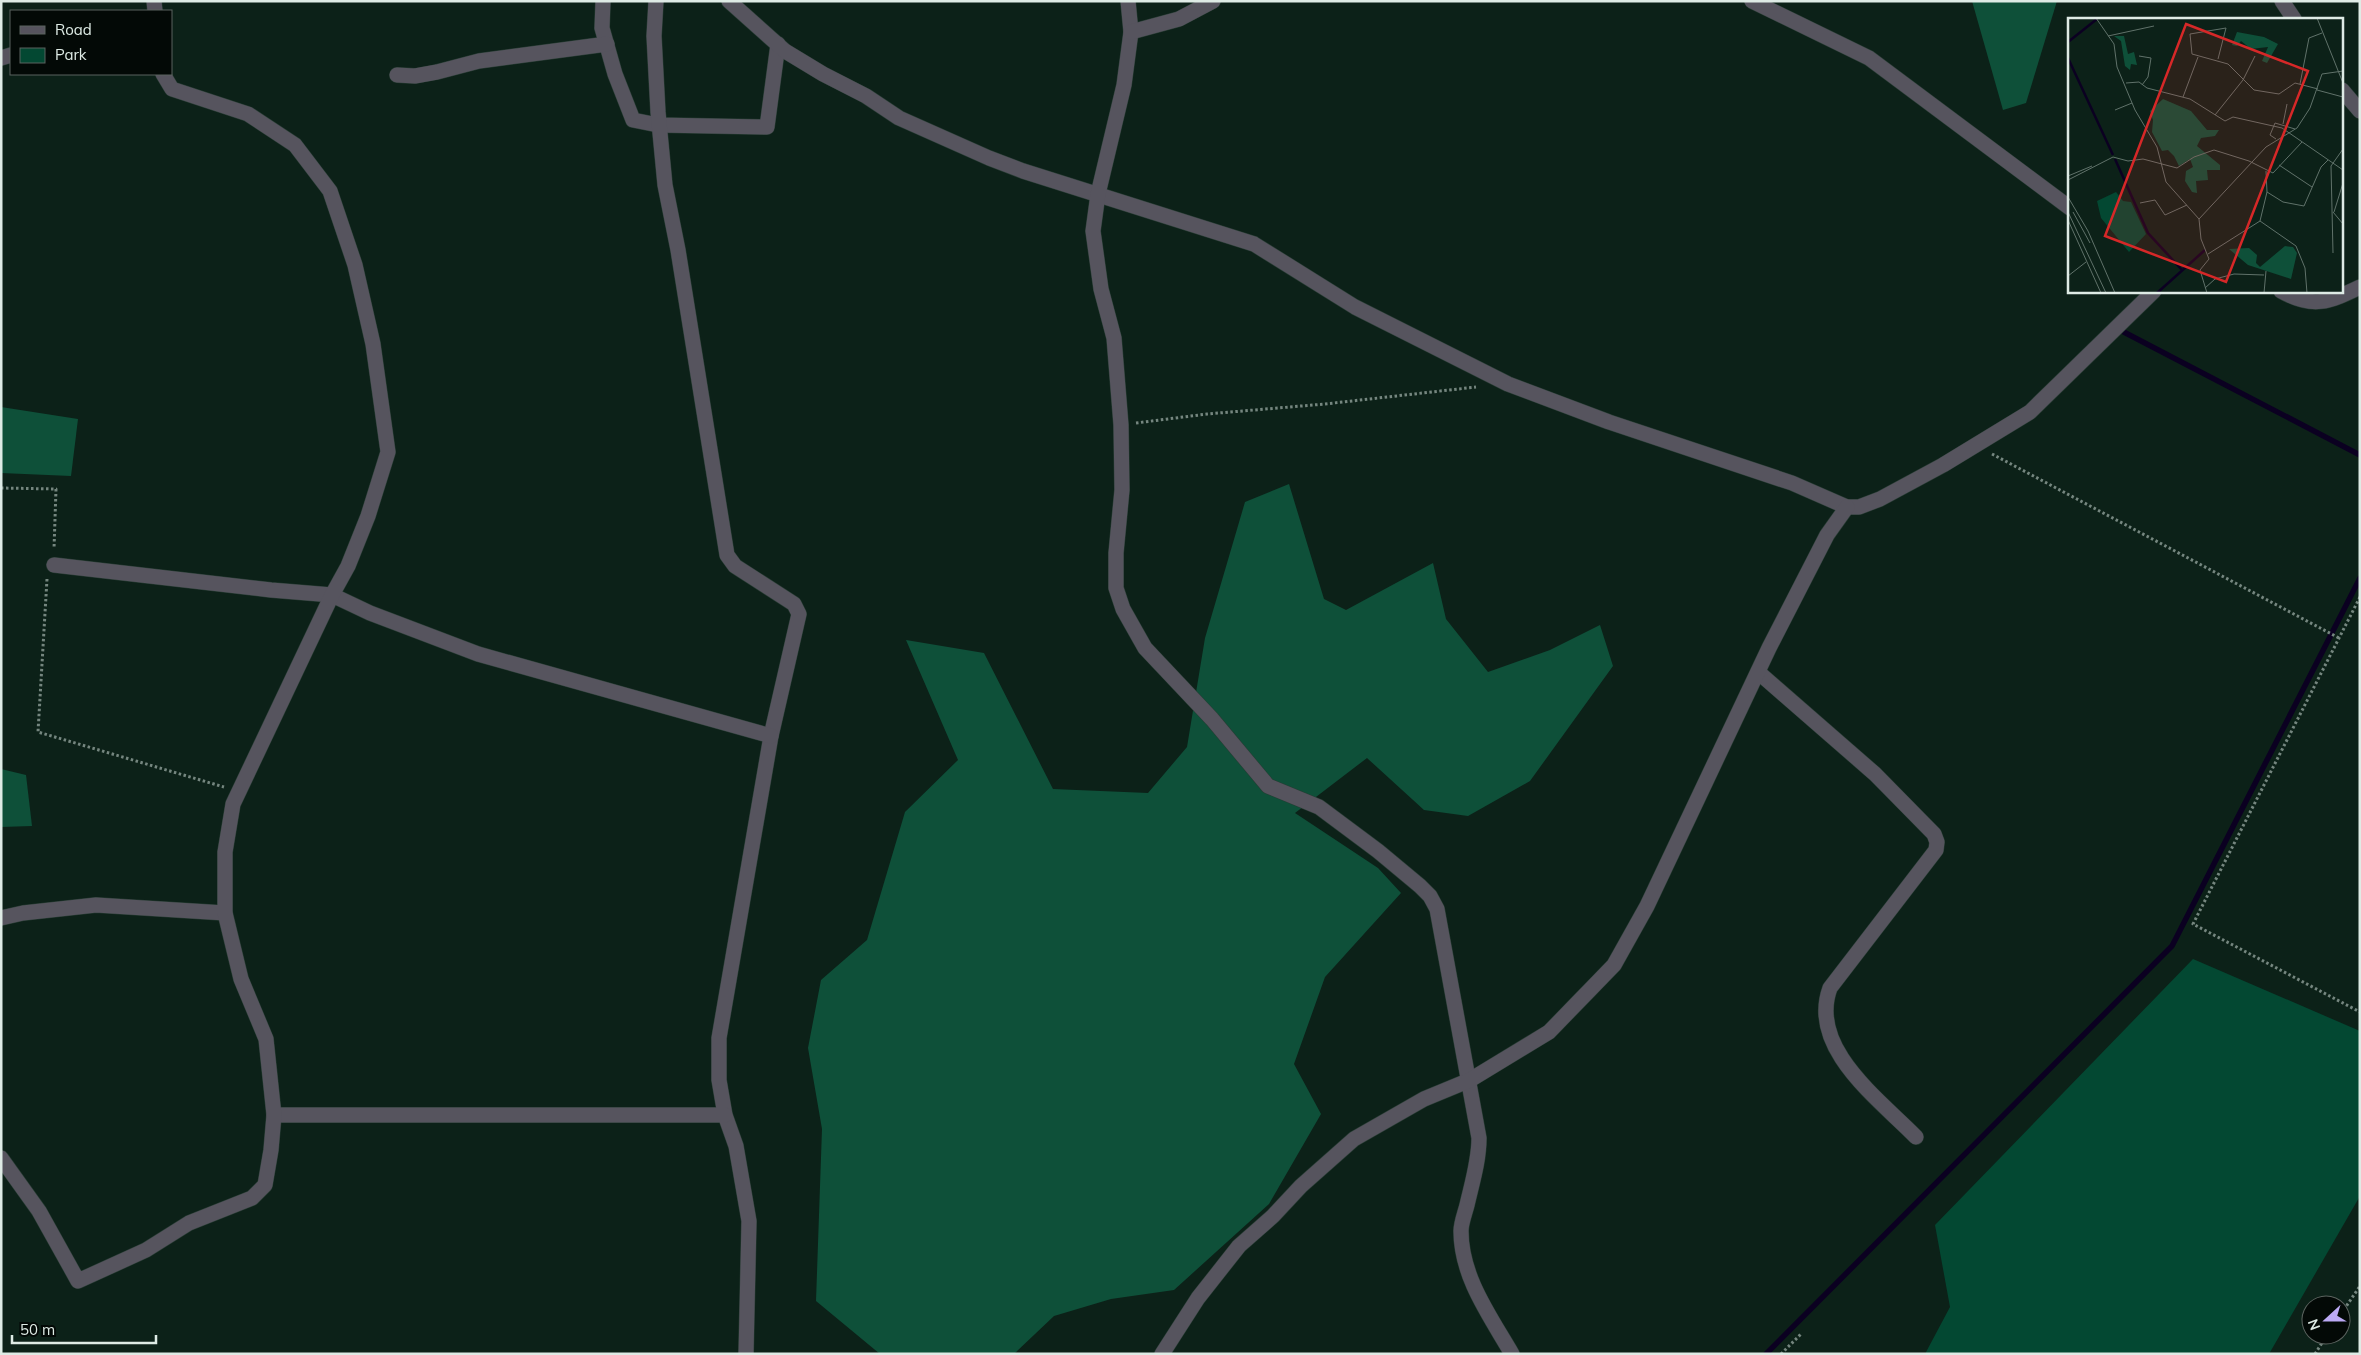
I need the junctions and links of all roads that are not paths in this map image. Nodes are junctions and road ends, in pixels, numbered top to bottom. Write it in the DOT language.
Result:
graph roads {
  1 [pos="603,1"];
  2 [pos="656,1"];
  3 [pos="728,1"];
  4 [pos="1128,1"];
  5 [pos="1213,1"];
  6 [pos="1752,1"];
  7 [pos="2282,1"];
  8 [pos="2293,18"];
  9 [pos="1131,32"];
  10 [pos="606,44"];
  11 [pos="778,44"];
  12 [pos="164,75"];
  13 [pos="397,75"];
  14 [pos="2344,92"];
  15 [pos="2360,111"];
  16 [pos="658,124"];
  17 [pos="1098,194"];
  18 [pos="2068,207"];
  19 [pos="2360,286"];
  20 [pos="2153,292"];
  21 [pos="2283,292"];
  22 [pos="1847,506"];
  23 [pos="54,565"];
  24 [pos="332,594"];
  25 [pos="1758,672"];
  26 [pos="771,736"];
  27 [pos="226,913"];
  28 [pos="1,918"];
  29 [pos="1470,1080"];
  30 [pos="274,1115"];
  31 [pos="725,1115"];
  32 [pos="1916,1137"];
  33 [pos="1,1158"];
  34 [pos="746,1354"];
  35 [pos="1162,1354"];
  36 [pos="1512,1354"];
  1 -- 10 [label="street"];
  2 -- 16 [label="street"];
  3 -- 11 [label="street"];
  4 -- 9 [label="street"];
  5 -- 9 [label="street"];
  6 -- 18 [label="street"];
  7 -- 8 [label="street"];
  9 -- 17 [label="street"];
  10 -- 13 [label="street"];
  10 -- 16 [label="street"];
  11 -- 16 [label="street"];
  11 -- 17 [label="street"];
  12 -- 24 [label="street"];
  14 -- 15 [label="street"];
  16 -- 26 [label="street"];
  17 -- 22 [label="street"];
  17 -- 29 [label="street"];
  19 -- 21 [label="street"];
  20 -- 22 [label="street"];
  22 -- 25 [label="street"];
  23 -- 24 [label="street"];
  24 -- 26 [label="street"];
  24 -- 27 [label="street"];
  25 -- 29 [label="street"];
  25 -- 32 [label="street"];
  26 -- 31 [label="street"];
  27 -- 28 [label="street"];
  27 -- 30 [label="street"];
  29 -- 35 [label="street"];
  29 -- 36 [label="street"];
  30 -- 31 [label="street"];
  30 -- 33 [label="street"];
  31 -- 34 [label="street"];
}
